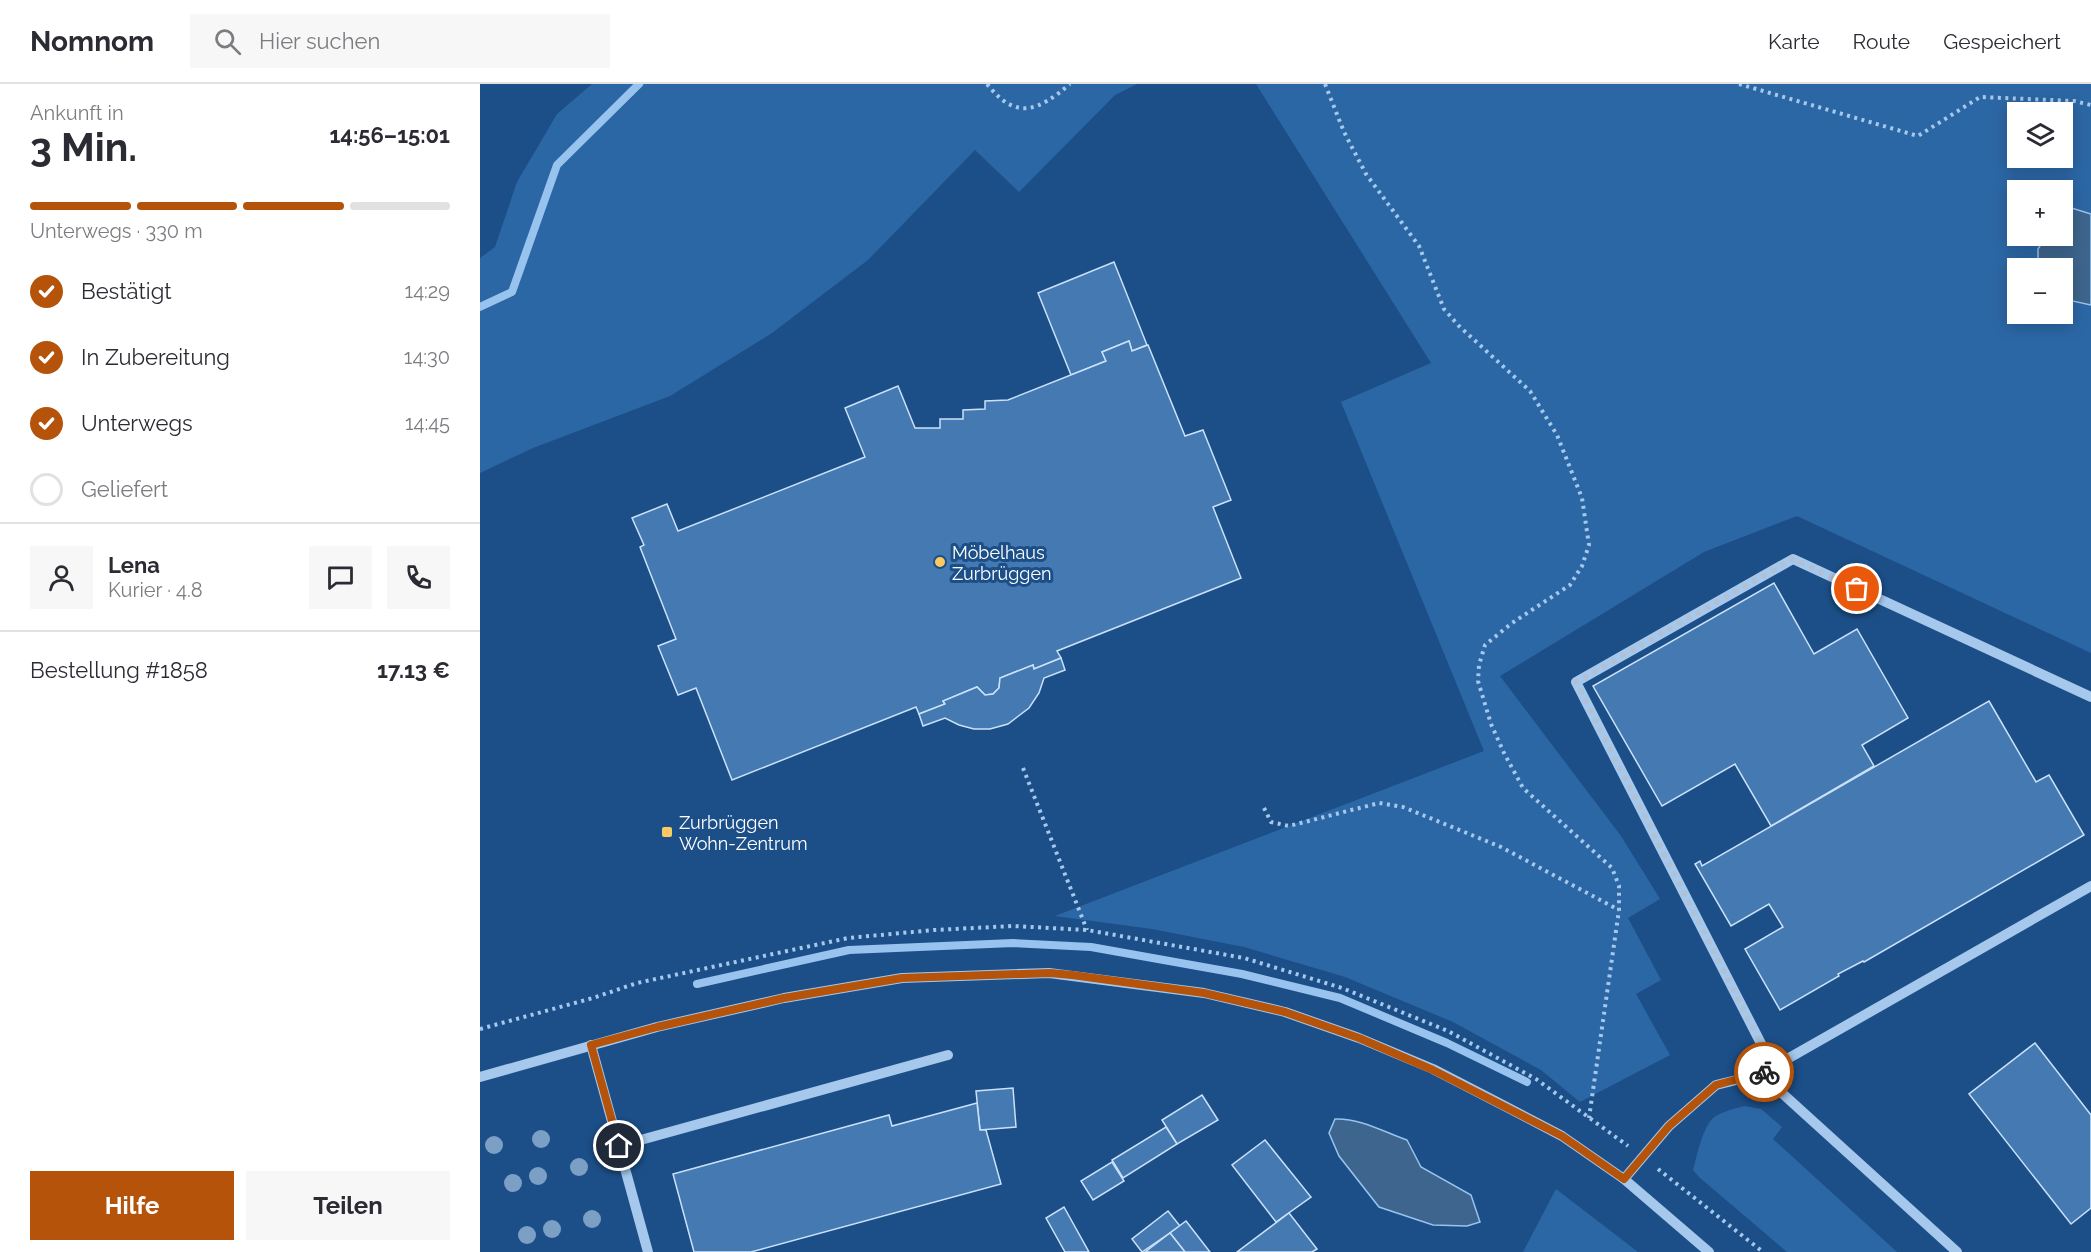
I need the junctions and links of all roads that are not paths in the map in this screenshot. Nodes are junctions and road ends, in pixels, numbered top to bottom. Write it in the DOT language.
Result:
graph roads {
  1 [pos="2091,697"];
  2 [pos="2091,886"];
  3 [pos="591,1045"];
  4 [pos="948,1055"];
  5 [pos="1773,1067"];
  6 [pos="1761,1074"];
  7 [pos="480,1077"];
  8 [pos="619,1146"];
  9 [pos="1624,1179"];
  10 [pos="648,1252"];
  11 [pos="1709,1252"];
  12 [pos="1957,1252"];
  1 -- 5 [label="street"];
  2 -- 5 [label="street"];
  3 -- 7 [label="street"];
  3 -- 8 [label="street"];
  3 -- 9 [label="street"];
  4 -- 8 [label="street"];
  5 -- 6 [label="street"];
  6 -- 9 [label="street"];
  6 -- 12 [label="street"];
  8 -- 10 [label="street"];
  9 -- 11 [label="street"];
}
